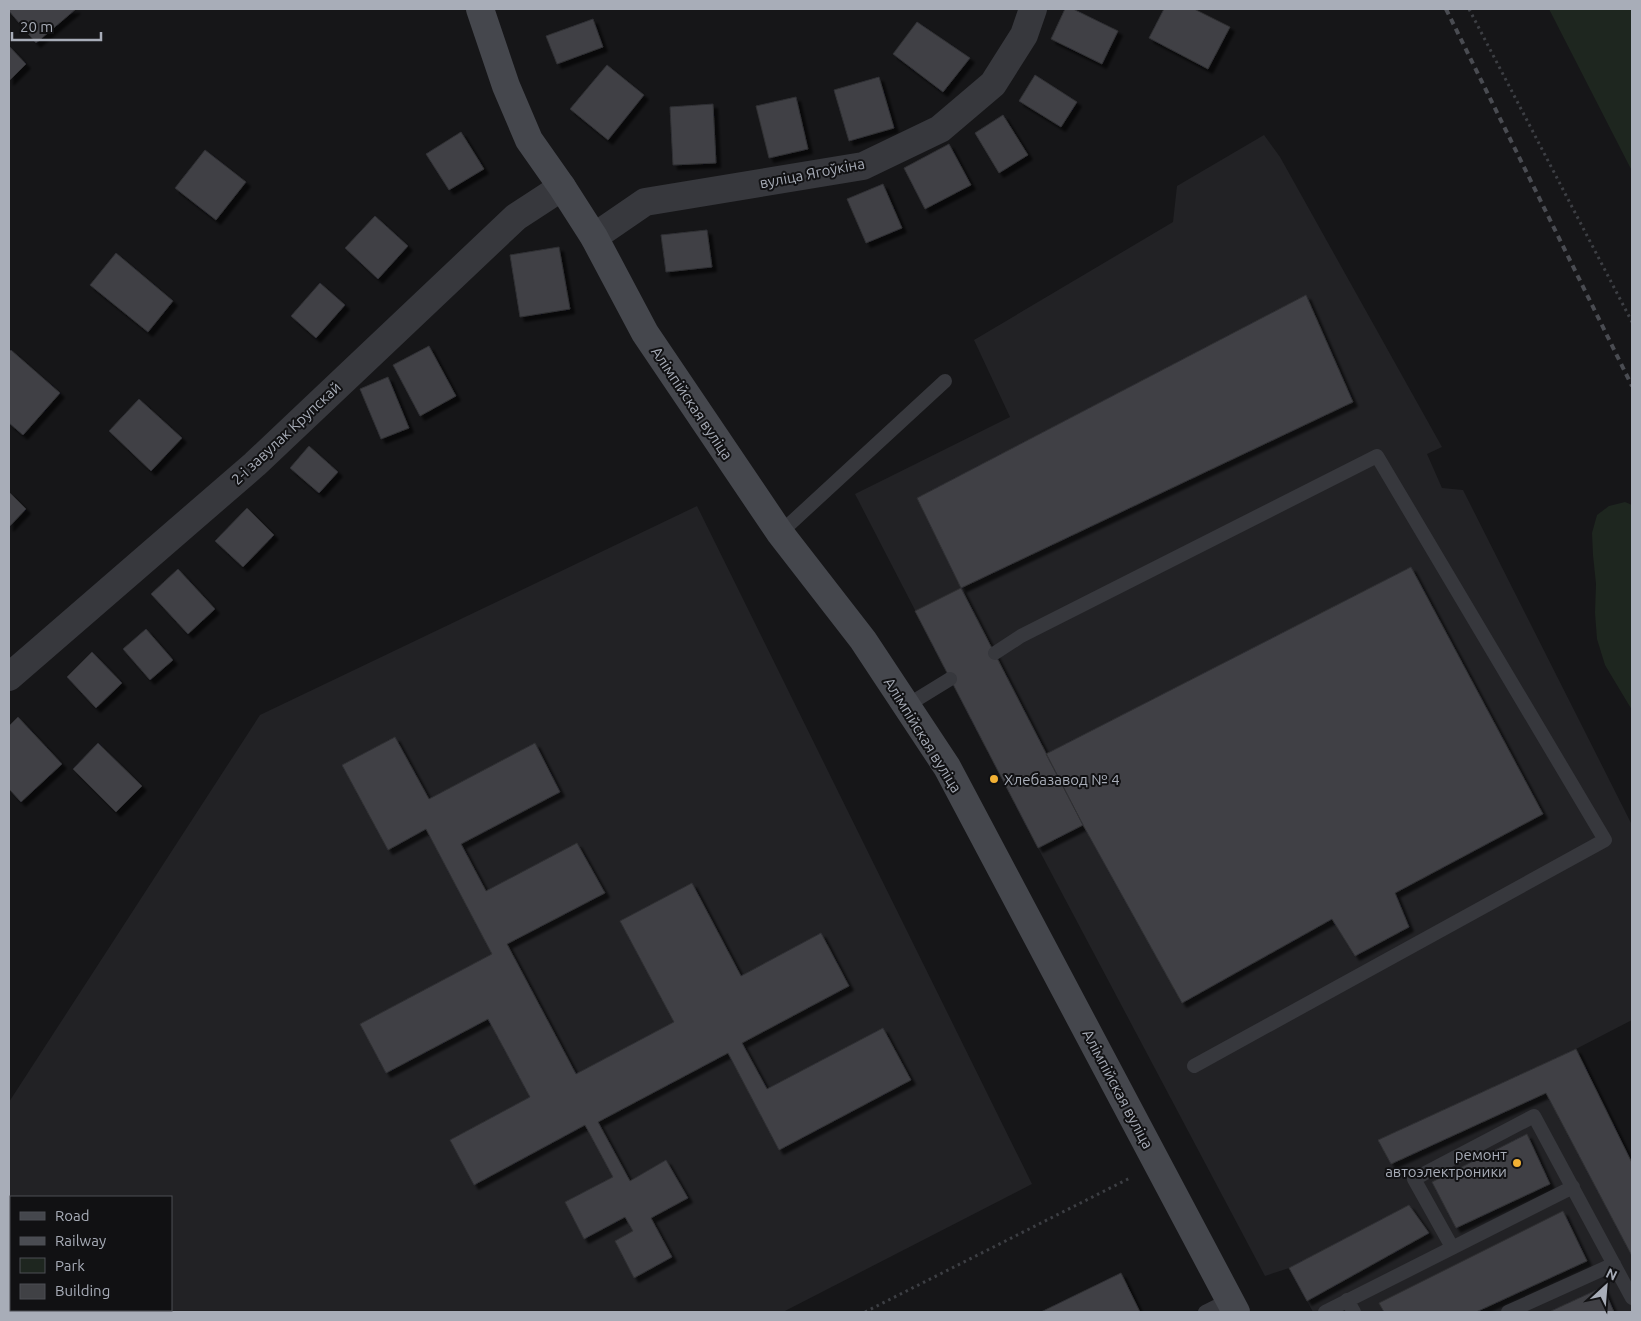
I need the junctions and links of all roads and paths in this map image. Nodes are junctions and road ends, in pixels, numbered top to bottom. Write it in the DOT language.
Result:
graph roads {
  1 [pos="480,9"];
  2 [pos="1033,9"];
  3 [pos="1469,9"];
  4 [pos="562,187"];
  5 [pos="594,237"];
  6 [pos="1632,322"];
  7 [pos="945,381"];
  8 [pos="780,534"];
  9 [pos="995,653"];
  10 [pos="9,677"];
  11 [pos="950,679"];
  12 [pos="906,706"];
  13 [pos="1194,1066"];
  14 [pos="1130,1178"];
  15 [pos="1573,1187"];
  16 [pos="1452,1247"];
  17 [pos="1614,1264"];
  18 [pos="1632,1298"];
  19 [pos="1347,1300"];
  20 [pos="1233,1306"];
  21 [pos="865,1312"];
  22 [pos="1205,1312"];
  23 [pos="1324,1312"];
  24 [pos="1354,1312"];
  25 [pos="1508,1312"];
  1 -- 4 [label="street"];
  2 -- 5 [label="street, вуліца Ягоўкіна"];
  3 -- 6 [label="path"];
  4 -- 5 [label="street, Алімпійская вуліца"];
  4 -- 10 [label="street, 2-і завулак Крупскай"];
  5 -- 8 [label="street, Алімпійская вуліца"];
  7 -- 8 [label="lane"];
  8 -- 12 [label="street, Алімпійская вуліца"];
  9 -- 13 [label="lane"];
  11 -- 12 [label="lane"];
  12 -- 20 [label="street, Алімпійская вуліца"];
  14 -- 21 [label="path"];
  15 -- 16 [label="lane"];
  15 -- 16 [label="lane"];
  15 -- 17 [label="lane"];
  16 -- 19 [label="lane"];
  17 -- 18 [label="lane"];
  17 -- 25 [label="lane"];
  19 -- 23 [label="lane"];
  19 -- 24 [label="lane"];
  20 -- 22 [label="lane"];
}
